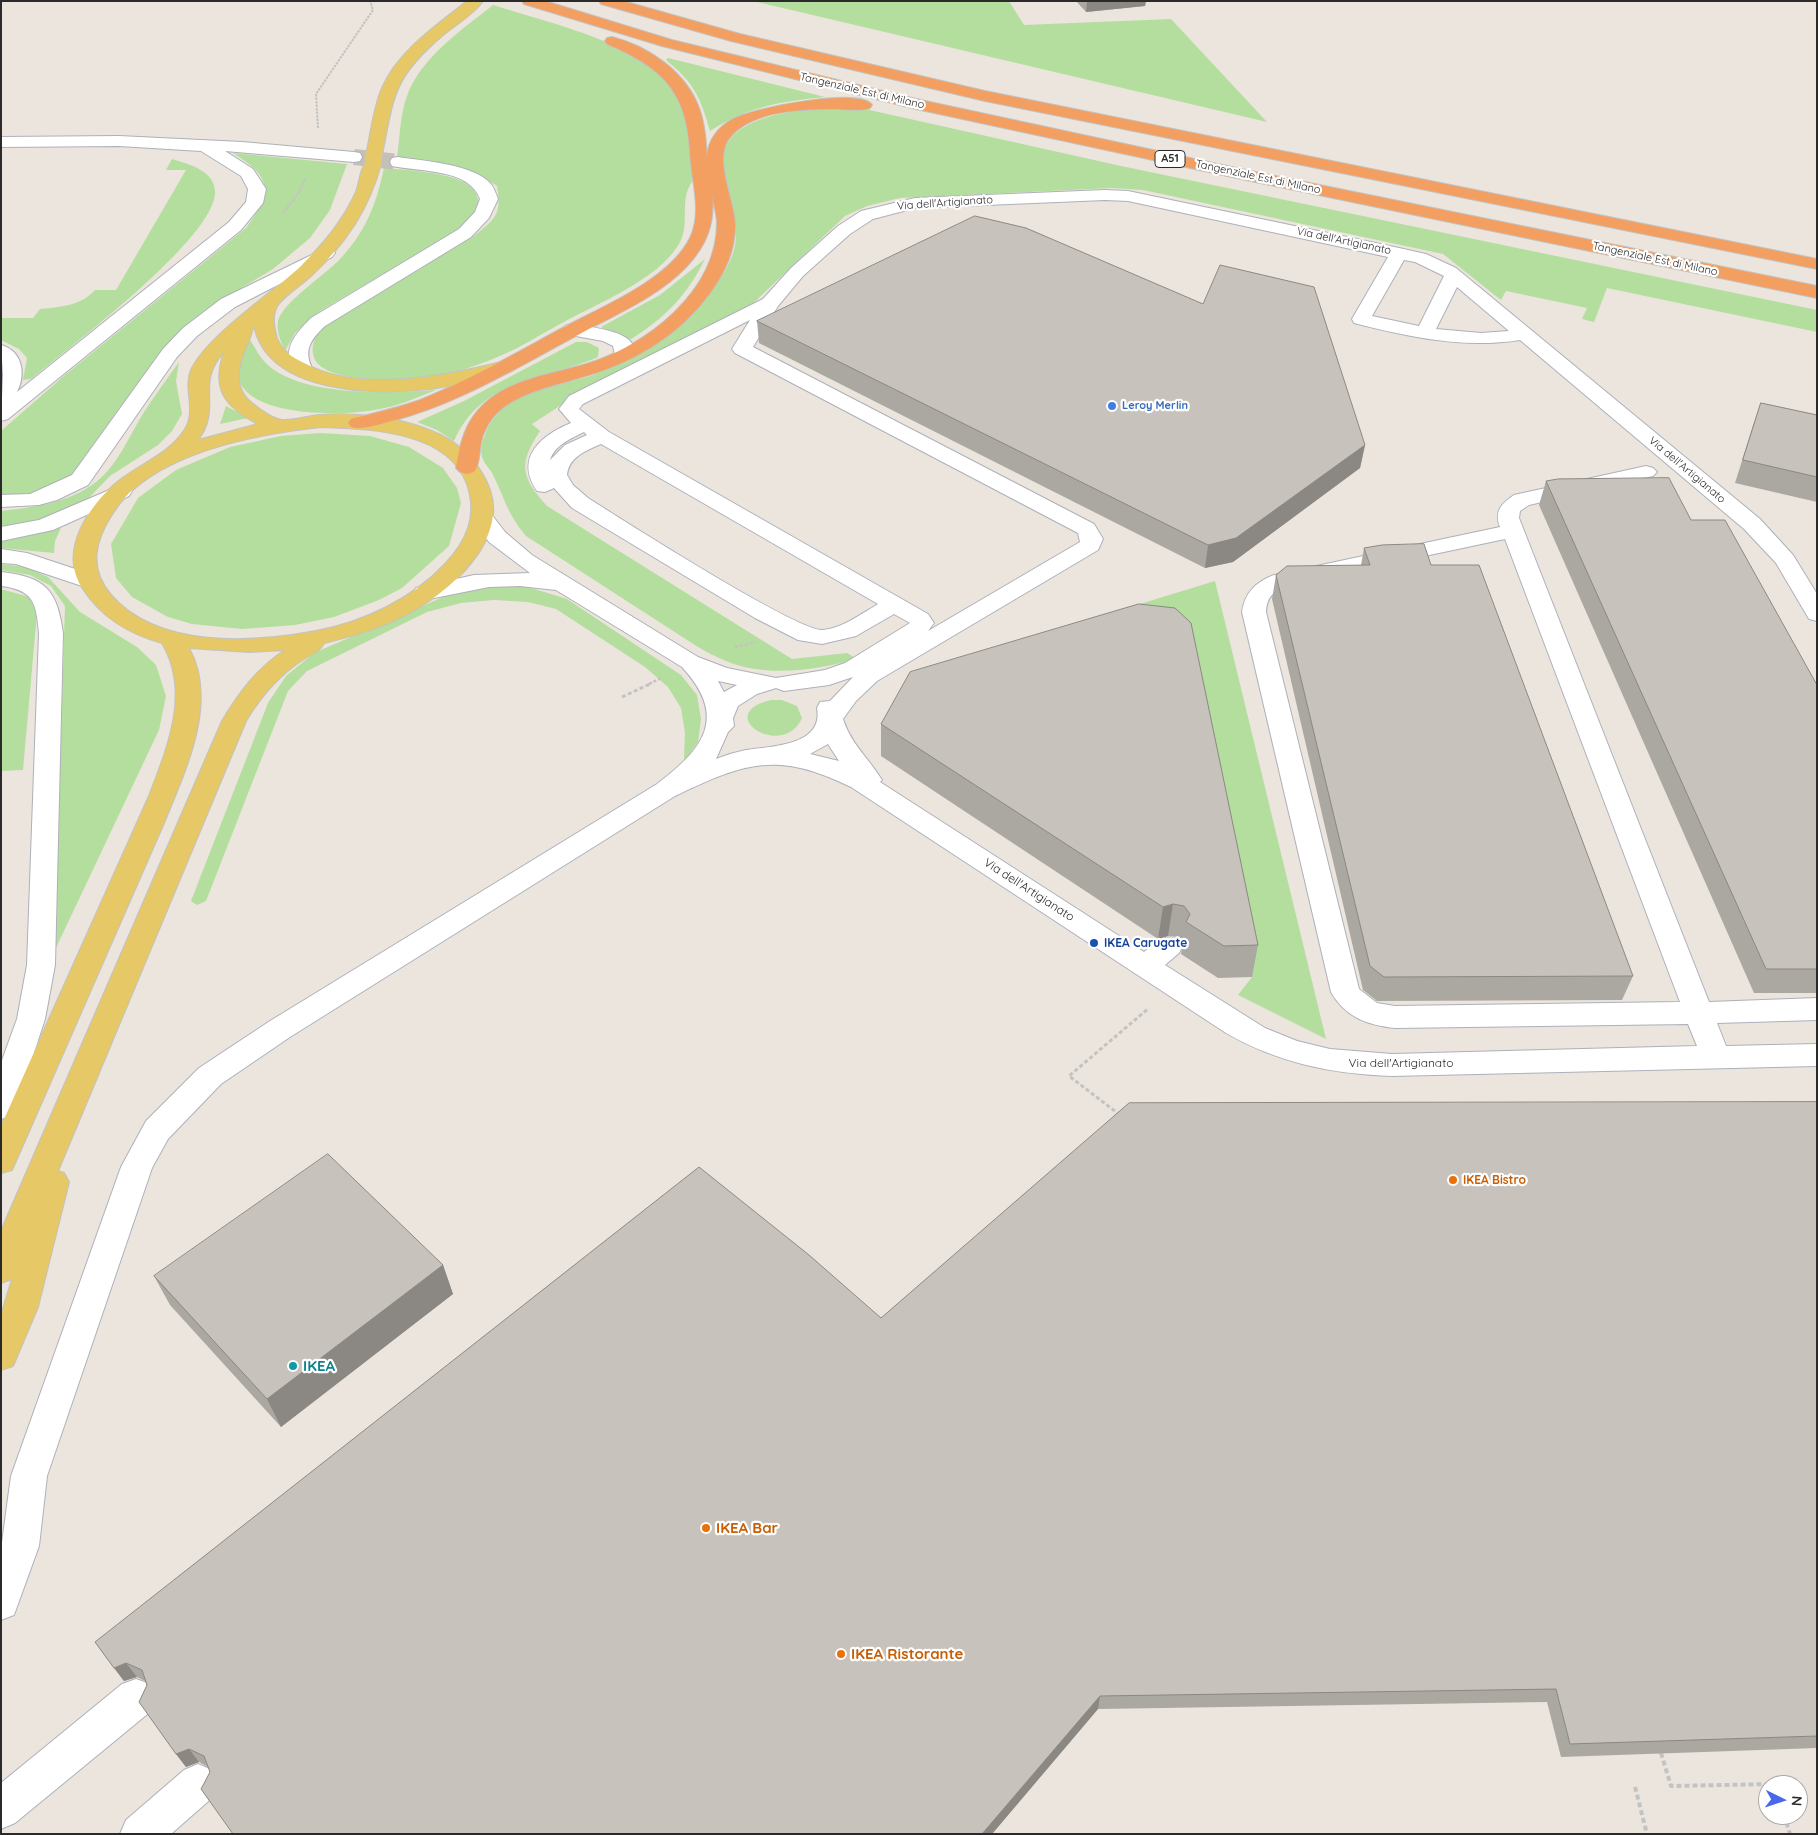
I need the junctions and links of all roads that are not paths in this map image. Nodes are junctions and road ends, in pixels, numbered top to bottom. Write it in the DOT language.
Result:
graph roads {
  1 [pos="528,1"];
  2 [pos="606,1"];
  3 [pos="473,4"];
  4 [pos="1075,138"];
  5 [pos="1,142"];
  6 [pos="205,146"];
  7 [pos="354,158"];
  8 [pos="398,162"];
  9 [pos="326,253"];
  10 [pos="1400,253"];
  11 [pos="1817,264"];
  12 [pos="1454,275"];
  13 [pos="1817,292"];
  14 [pos="270,301"];
  15 [pos="770,303"];
  16 [pos="249,320"];
  17 [pos="572,330"];
  18 [pos="1425,332"];
  19 [pos="1524,334"];
  20 [pos="1,351"];
  21 [pos="623,355"];
  22 [pos="505,367"];
  23 [pos="302,370"];
  24 [pos="1,401"];
  25 [pos="1,415"];
  26 [pos="358,423"];
  27 [pos="276,426"];
  28 [pos="594,430"];
  29 [pos="162,462"];
  30 [pos="467,468"];
  31 [pos="1646,472"];
  32 [pos="121,491"];
  33 [pos="1,501"];
  34 [pos="582,518"];
  35 [pos="484,520"];
  36 [pos="1512,531"];
  37 [pos="1,534"];
  38 [pos="1,556"];
  39 [pos="673,559"];
  40 [pos="1089,561"];
  41 [pos="1,579"];
  42 [pos="88,581"];
  43 [pos="567,584"];
  44 [pos="424,593"];
  45 [pos="895,604"];
  46 [pos="1817,614"];
  47 [pos="339,631"];
  48 [pos="766,632"];
  49 [pos="171,638"];
  50 [pos="916,646"];
  51 [pos="690,662"];
  52 [pos="776,683"];
  53 [pos="720,715"];
  54 [pos="830,720"];
  55 [pos="770,754"];
  56 [pos="666,790"];
  57 [pos="882,794"];
  58 [pos="1170,946"];
  59 [pos="1146,966"];
  60 [pos="1817,1008"];
  61 [pos="1698,1013"];
  62 [pos="1817,1055"];
  63 [pos="1716,1058"];
  64 [pos="74,1096"];
  65 [pos="1,1107"];
  66 [pos="1,1161"];
  67 [pos="1,1269"];
  68 [pos="1,1355"];
  69 [pos="1,1602"];
  70 [pos="136,1698"];
  71 [pos="198,1784"];
  72 [pos="1,1810"];
  73 [pos="140,1834"];
  1 -- 4 [label="highway, Tangenziale Est di Milano / A51"];
  1 -- 17 [label="highway"];
  2 -- 11 [label="highway, Tangenziale Est di Milano / A51"];
  3 -- 9 [label="main road"];
  4 -- 13 [label="highway, Tangenziale Est di Milano / A51"];
  4 -- 21 [label="highway"];
  5 -- 6 [label="street"];
  6 -- 7 [label="street"];
  6 -- 25 [label="street"];
  8 -- 23 [label="street"];
  9 -- 14 [label="main road"];
  9 -- 33 [label="street"];
  10 -- 12 [label="street, Via dell'Artigianato"];
  10 -- 15 [label="street, Via dell'Artigianato"];
  10 -- 18 [label="street"];
  12 -- 18 [label="street"];
  12 -- 19 [label="street, Via dell'Artigianato"];
  14 -- 16 [label="main road"];
  14 -- 23 [label="main road"];
  15 -- 28 [label="street"];
  15 -- 50 [label="street"];
  16 -- 27 [label="main road"];
  16 -- 29 [label="main road"];
  17 -- 21 [label="street"];
  17 -- 22 [label="highway"];
  18 -- 19 [label="street"];
  19 -- 46 [label="street, Via dell'Artigianato"];
  20 -- 24 [label="street"];
  21 -- 30 [label="highway"];
  22 -- 23 [label="main road"];
  22 -- 26 [label="highway"];
  26 -- 27 [label="main road"];
  26 -- 30 [label="main road"];
  27 -- 29 [label="main road"];
  28 -- 34 [label="street"];
  28 -- 39 [label="street"];
  28 -- 45 [label="street"];
  29 -- 32 [label="main road"];
  30 -- 35 [label="main road"];
  31 -- 36 [label="street"];
  32 -- 37 [label="street"];
  32 -- 42 [label="main road"];
  35 -- 43 [label="street"];
  35 -- 44 [label="main road"];
  36 -- 61 [label="street"];
  36 -- 61 [label="street"];
  38 -- 42 [label="street"];
  39 -- 45 [label="street"];
  39 -- 48 [label="street"];
  40 -- 50 [label="street"];
  41 -- 65 [label="street"];
  42 -- 49 [label="main road"];
  43 -- 44 [label="street"];
  43 -- 51 [label="street"];
  44 -- 47 [label="main road"];
  45 -- 52 [label="street"];
  47 -- 49 [label="main road"];
  47 -- 64 [label="main road"];
  49 -- 66 [label="main road"];
  50 -- 54 [label="street"];
  51 -- 52 [label="street"];
  51 -- 53 [label="street"];
  52 -- 53 [label="street"];
  52 -- 54 [label="street"];
  53 -- 55 [label="street"];
  53 -- 56 [label="street"];
  54 -- 55 [label="street"];
  54 -- 57 [label="street"];
  55 -- 56 [label="street"];
  55 -- 57 [label="street"];
  56 -- 69 [label="street"];
  57 -- 59 [label="street, Via dell'Artigianato"];
  58 -- 59 [label="street"];
  59 -- 63 [label="street, Via dell'Artigianato"];
  60 -- 61 [label="street"];
  61 -- 63 [label="street"];
  62 -- 63 [label="street, Via dell'Artigianato"];
  64 -- 67 [label="main road"];
  64 -- 68 [label="main road"];
  70 -- 72 [label="street"];
  71 -- 73 [label="street"];
}
